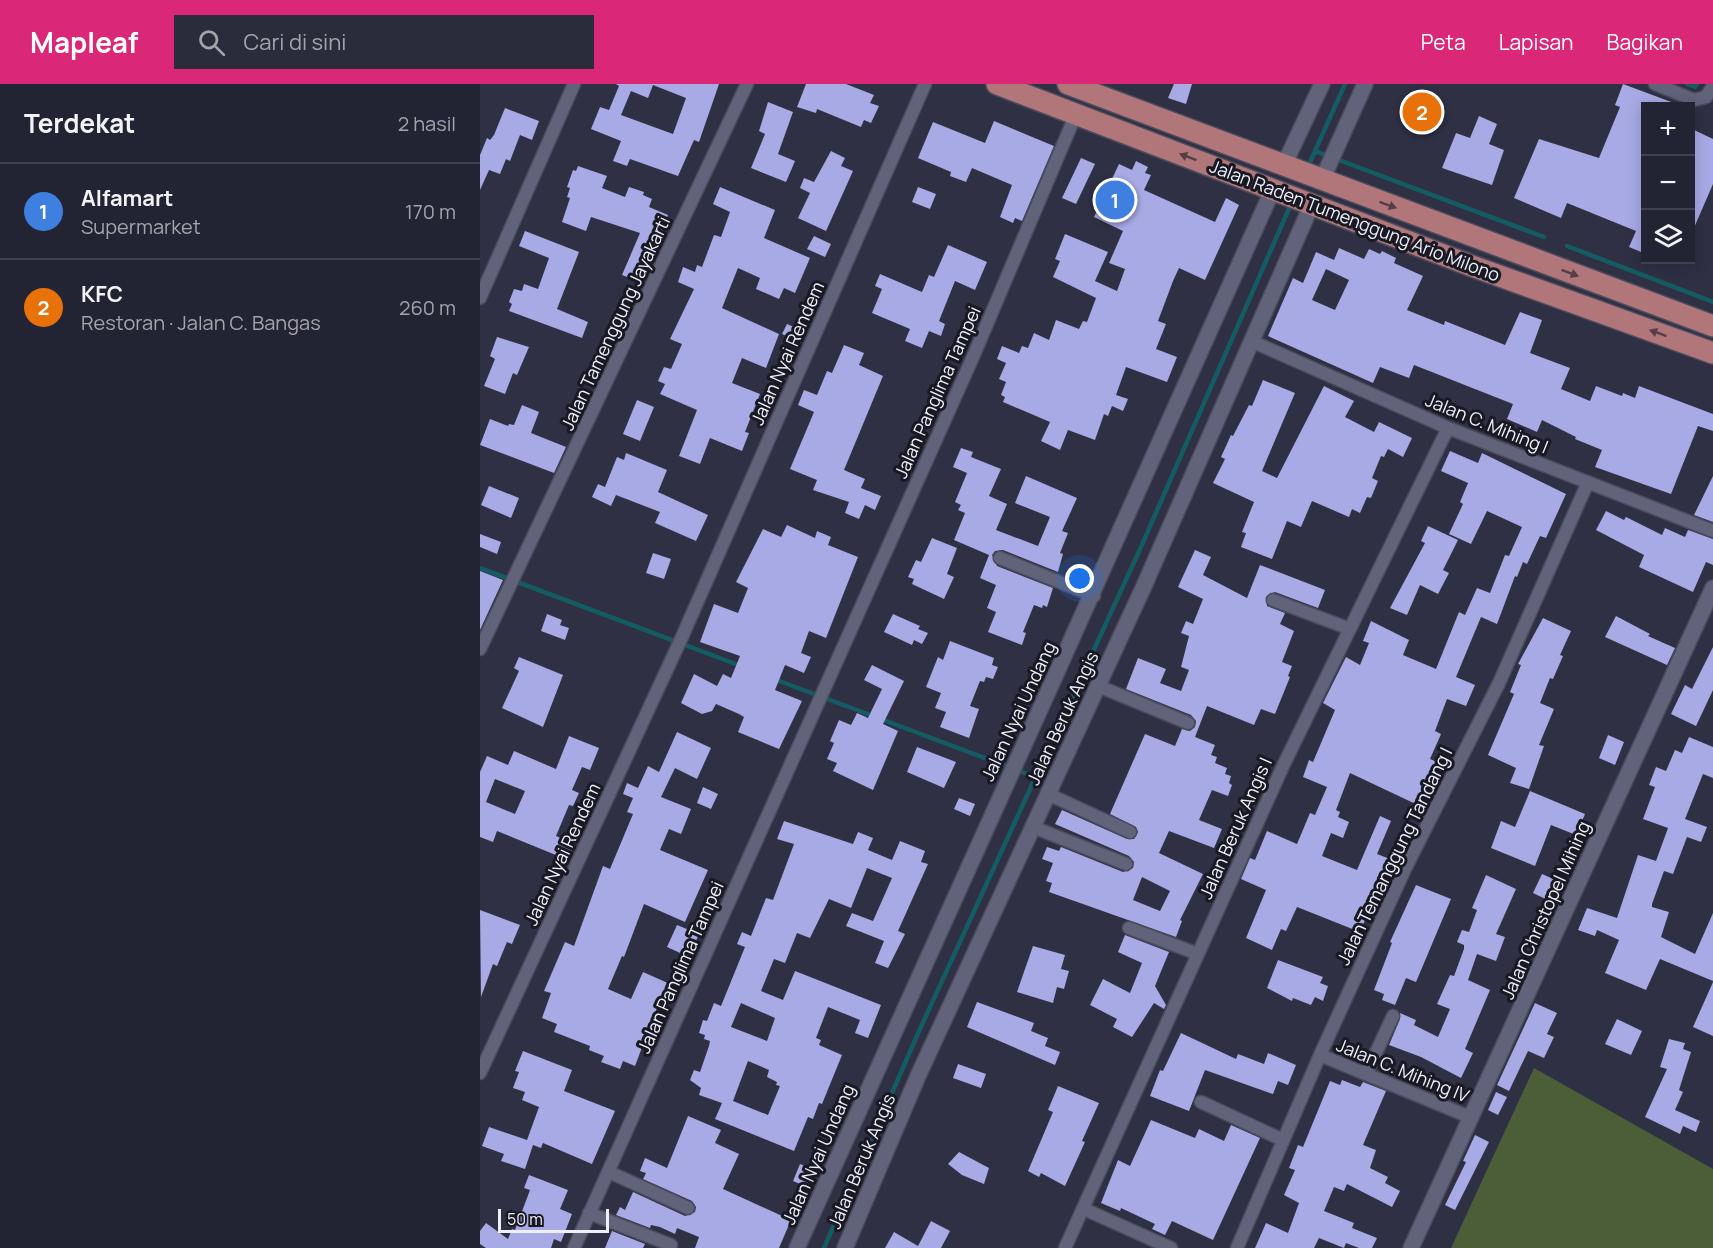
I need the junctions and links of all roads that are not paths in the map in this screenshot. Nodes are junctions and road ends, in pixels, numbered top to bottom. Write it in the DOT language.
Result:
graph roads {
  1 [pos="574,84"];
  2 [pos="747,84"];
  3 [pos="925,84"];
  4 [pos="998,84"];
  5 [pos="1068,84"];
  6 [pos="1322,84"];
  7 [pos="1365,84"];
  8 [pos="1655,84"];
  9 [pos="1713,86"];
  10 [pos="1145,112"];
  11 [pos="1077,114"];
  12 [pos="1135,137"];
  13 [pos="1308,172"];
  14 [pos="1278,191"];
  15 [pos="1307,202"];
  16 [pos="1614,290"];
  17 [pos="480,298"];
  18 [pos="1606,313"];
  19 [pos="1713,326"];
  20 [pos="1251,341"];
  21 [pos="1713,353"];
  22 [pos="1448,428"];
  23 [pos="1588,482"];
  24 [pos="1713,531"];
  25 [pos="1000,558"];
  26 [pos="1713,588"];
  27 [pos="1094,596"];
  28 [pos="1273,600"];
  29 [pos="1350,629"];
  30 [pos="480,649"];
  31 [pos="1098,686"];
  32 [pos="1188,723"];
  33 [pos="1048,794"];
  34 [pos="1033,827"];
  35 [pos="1130,832"];
  36 [pos="1126,864"];
  37 [pos="1129,928"];
  38 [pos="1198,954"];
  39 [pos="1393,1016"];
  40 [pos="1320,1056"];
  41 [pos="480,1073"];
  42 [pos="1366,1074"];
  43 [pos="1201,1102"];
  44 [pos="1472,1118"];
  45 [pos="1283,1140"];
  46 [pos="609,1172"];
  47 [pos="688,1208"];
  48 [pos="1084,1209"];
  49 [pos="589,1214"];
  50 [pos="671,1245"];
  51 [pos="574,1248"];
  52 [pos="797,1248"];
  53 [pos="845,1248"];
  54 [pos="1065,1248"];
  55 [pos="1171,1248"];
  56 [pos="1237,1248"];
  57 [pos="1411,1248"];
  1 -- 17 [label="street"];
  2 -- 30 [label="street, Jalan Tamenggung Jayakarti"];
  3 -- 41 [label="street, Jalan Nyai Rendem"];
  4 -- 11 [label="highway, Jalan Raden Tumenggung Ario Milono"];
  5 -- 10 [label="highway, Jalan Raden Tumenggung Ario Milono"];
  6 -- 13 [label="street"];
  7 -- 13 [label="street"];
  8 -- 9 [label="street"];
  10 -- 12 [label="highway"];
  10 -- 13 [label="highway, Jalan Raden Tumenggung Ario Milono"];
  11 -- 12 [label="highway, Jalan Raden Tumenggung Ario Milono"];
  11 -- 46 [label="street, Jalan Panglima Tampei"];
  14 -- 12 [label="highway, Jalan Raden Tumenggung Ario Milono, one-way"];
  13 -- 16 [label="highway, Jalan Raden Tumenggung Ario Milono, one-way"];
  14 -- 15 [label="highway, Jalan Raden Tumenggung Ario Milono"];
  14 -- 27 [label="street, Jalan Nyai Undang"];
  15 -- 18 [label="highway, Jalan Raden Tumenggung Ario Milono"];
  15 -- 20 [label="street, Jalan Beruk Angis"];
  16 -- 18 [label="highway"];
  16 -- 19 [label="highway, Jalan Raden Tumenggung Ario Milono"];
  21 -- 18 [label="highway, Jalan Raden Tumenggung Ario Milono, one-way"];
  20 -- 22 [label="street, Jalan C. Mihing I"];
  20 -- 31 [label="street, Jalan Beruk Angis"];
  22 -- 23 [label="street, Jalan C. Mihing I"];
  22 -- 29 [label="street, Jalan Beruk Angis I"];
  23 -- 24 [label="street, Jalan C. Mihing I"];
  23 -- 40 [label="street, Jalan Temanggung Tandang I"];
  25 -- 27 [label="street"];
  26 -- 44 [label="street, Jalan Christopel Mihing"];
  27 -- 52 [label="street, Jalan Nyai Undang"];
  28 -- 29 [label="street"];
  29 -- 38 [label="street, Jalan Beruk Angis I"];
  31 -- 32 [label="street"];
  31 -- 33 [label="street, Jalan Beruk Angis"];
  33 -- 34 [label="street, Jalan Beruk Angis"];
  33 -- 35 [label="street"];
  34 -- 36 [label="street"];
  34 -- 53 [label="street, Jalan Beruk Angis"];
  37 -- 38 [label="street"];
  38 -- 48 [label="street, Jalan Beruk Angis I"];
  39 -- 42 [label="street"];
  40 -- 42 [label="street, Jalan C. Mihing IV"];
  40 -- 45 [label="street, Jalan Temanggung Tandang I"];
  42 -- 44 [label="street, Jalan C. Mihing IV"];
  43 -- 45 [label="street"];
  44 -- 57 [label="street, Jalan Christopel Mihing"];
  45 -- 56 [label="street, Jalan Temanggung Tandang I"];
  46 -- 47 [label="street"];
  46 -- 49 [label="street, Jalan Panglima Tampei"];
  48 -- 54 [label="street, Jalan Beruk Angis I"];
  48 -- 55 [label="street"];
  49 -- 50 [label="street"];
  49 -- 51 [label="street, Jalan Panglima Tampei"];
}
